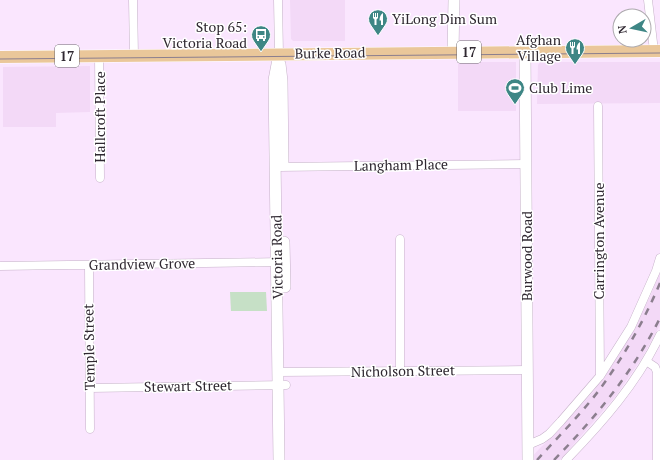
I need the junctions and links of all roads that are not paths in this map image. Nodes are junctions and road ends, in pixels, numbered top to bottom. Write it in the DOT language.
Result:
graph roads {
  1 [pos="134,0"];
  2 [pos="278,0"];
  3 [pos="454,0"];
  4 [pos="648,0"];
  5 [pos="525,51"];
  6 [pos="657,51"];
  7 [pos="453,52"];
  8 [pos="279,54"];
  9 [pos="99,56"];
  10 [pos="134,56"];
  11 [pos="0,57"];
  12 [pos="598,106"];
  13 [pos="526,164"];
  14 [pos="280,167"];
  15 [pos="100,178"];
  16 [pos="400,239"];
  17 [pos="660,258"];
  18 [pos="280,262"];
  19 [pos="88,265"];
  20 [pos="0,266"];
  21 [pos="660,335"];
  22 [pos="646,361"];
  23 [pos="527,370"];
  24 [pos="400,371"];
  25 [pos="282,372"];
  26 [pos="600,376"];
  27 [pos="282,385"];
  28 [pos="90,388"];
  29 [pos="90,429"];
  30 [pos="528,444"];
  31 [pos="279,460"];
  32 [pos="286,460"];
  33 [pos="528,460"];
  34 [pos="566,460"];
  35 [pos="657,460"];
  1 -- 10 [label="street"];
  2 -- 8 [label="street, Victoria Road"];
  3 -- 7 [label="street"];
  4 -- 6 [label="street"];
  5 -- 6 [label="main road, Burke Road / 17"];
  5 -- 7 [label="main road, Burke Road / 17"];
  5 -- 13 [label="street, Burwood Road"];
  7 -- 8 [label="main road, Burke Road / 17"];
  8 -- 10 [label="main road, Burke Road / 17"];
  8 -- 14 [label="street, Victoria Road"];
  9 -- 10 [label="main road, Burke Road / 17"];
  9 -- 11 [label="main road, Burke Road / 17"];
  9 -- 15 [label="street, Hallcroft Place"];
  12 -- 26 [label="street, Carrington Avenue"];
  13 -- 14 [label="street, Langham Place"];
  13 -- 23 [label="street, Burwood Road"];
  14 -- 18 [label="street, Victoria Road"];
  16 -- 24 [label="street"];
  17 -- 26 [label="street"];
  18 -- 19 [label="street, Grandview Grove"];
  18 -- 25 [label="street, Victoria Road"];
  19 -- 20 [label="street, Grandview Grove"];
  19 -- 28 [label="street, Temple Street"];
  21 -- 22 [label="street"];
  22 -- 34 [label="street"];
  22 -- 35 [label="street"];
  23 -- 24 [label="street, Nicholson Street"];
  23 -- 30 [label="street, Burwood Road"];
  24 -- 25 [label="street, Nicholson Street"];
  25 -- 27 [label="street, Victoria Road"];
  26 -- 30 [label="street"];
  27 -- 28 [label="street, Stewart Street"];
  27 -- 31 [label="street, Victoria Road"];
  27 -- 32 [label="street, Victoria Road"];
  28 -- 29 [label="street, Temple Street"];
  30 -- 33 [label="street, Burwood Road"];
}
